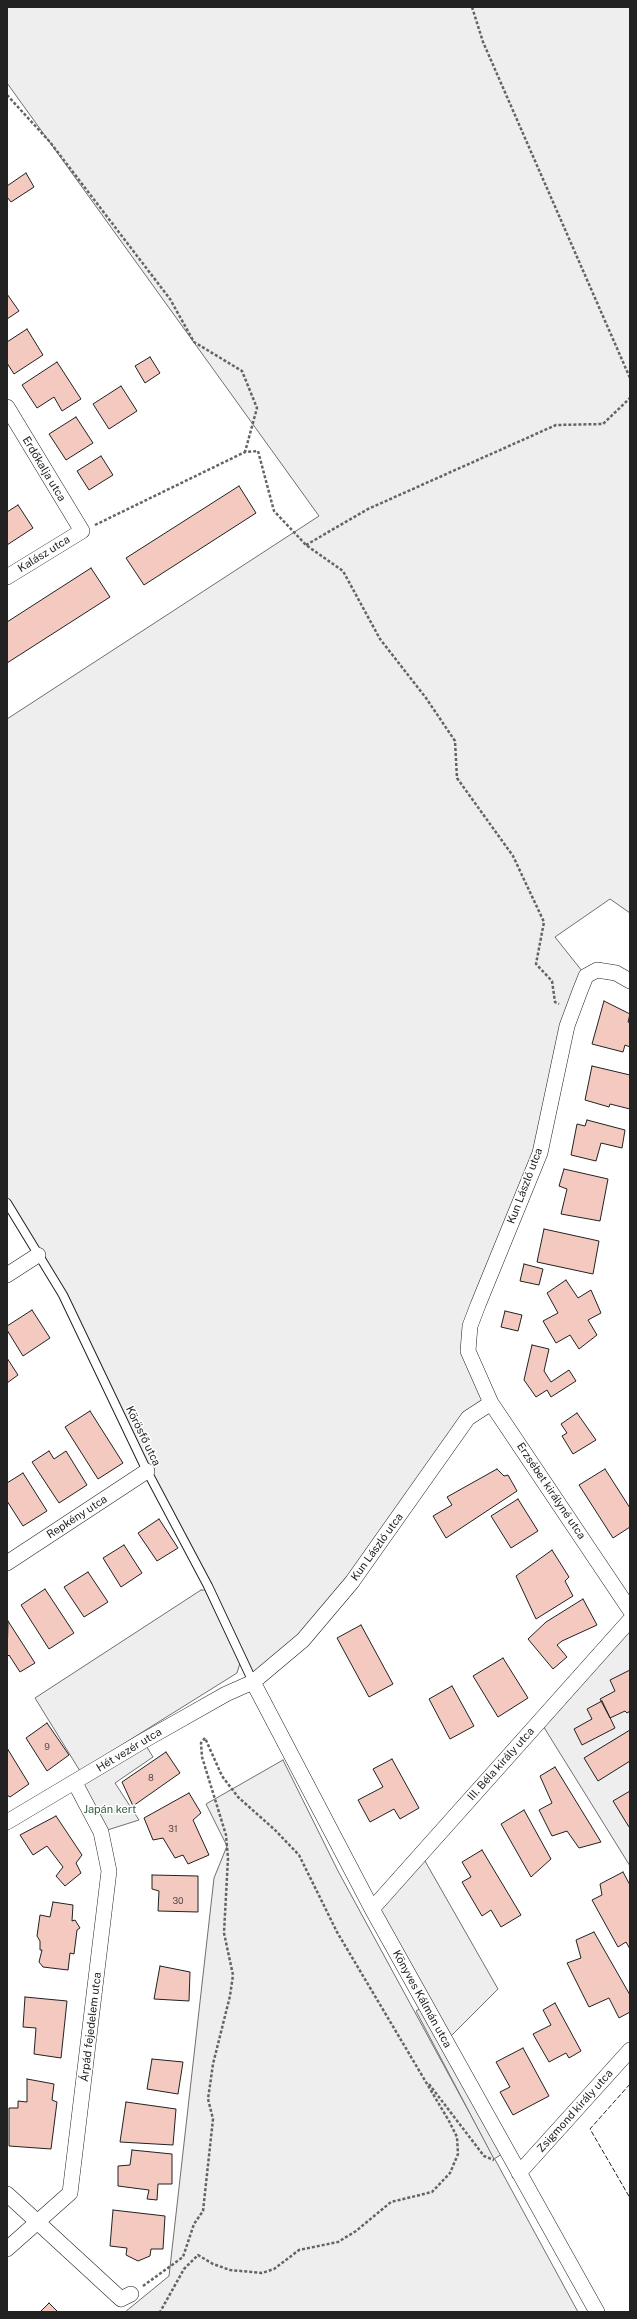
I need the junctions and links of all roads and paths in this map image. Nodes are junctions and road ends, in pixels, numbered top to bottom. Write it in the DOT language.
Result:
graph roads {
  1 [pos="472,7"];
  2 [pos="7,95"];
  3 [pos="630,378"];
  4 [pos="630,398"];
  5 [pos="7,407"];
  6 [pos="245,452"];
  7 [pos="82,531"];
  8 [pos="306,545"];
  9 [pos="7,577"];
  10 [pos="630,981"];
  11 [pos="572,1011"];
  12 [pos="7,1203"];
  13 [pos="38,1255"];
  14 [pos="7,1275"];
  15 [pos="476,1370"];
  16 [pos="491,1403"];
  17 [pos="147,1471"];
  18 [pos="7,1563"];
  19 [pos="630,1610"];
  20 [pos="630,1620"];
  21 [pos="252,1682"];
  22 [pos="75,1783"];
  23 [pos="7,1822"];
  24 [pos="372,1908"];
  25 [pos="630,2050"];
  26 [pos="424,2077"];
  27 [pos="510,2157"];
  28 [pos="519,2172"];
  29 [pos="7,2194"];
  30 [pos="38,2223"];
  31 [pos="7,2249"];
  32 [pos="131,2294"];
  33 [pos="160,2312"];
  34 [pos="598,2312"];
  1 -- 3 [label="path"];
  2 -- 6 [label="path"];
  4 -- 8 [label="path"];
  5 -- 7 [label="street, Erdőkalja utca"];
  6 -- 7 [label="path"];
  6 -- 8 [label="path"];
  7 -- 9 [label="street, Kalász utca"];
  8 -- 11 [label="path"];
  10 -- 11 [label="street, Kun László utca"];
  11 -- 15 [label="street, Kun László utca"];
  12 -- 13 [label="lane, Körösfő utca"];
  13 -- 14 [label="street"];
  13 -- 17 [label="lane, Körösfő utca"];
  15 -- 16 [label="street, Erzsébet királyné utca"];
  16 -- 19 [label="street, Erzsébet királyné utca"];
  16 -- 21 [label="street, Kun László utca"];
  17 -- 18 [label="street, Repkény utca"];
  17 -- 21 [label="lane, Körösfő utca"];
  20 -- 24 [label="street, III. Béla király utca"];
  21 -- 22 [label="street, Hét vezér utca"];
  21 -- 24 [label="street, Könyves Kálmán utca"];
  22 -- 23 [label="street, Hét vezér utca"];
  22 -- 30 [label="street, Árpád fejedelem utca"];
  24 -- 27 [label="street, Könyves Kálmán utca"];
  25 -- 28 [label="street, Zsigmond király utca"];
  26 -- 27 [label="path"];
  26 -- 32 [label="path"];
  26 -- 33 [label="path"];
  27 -- 28 [label="street, Könyves Kálmán utca"];
  28 -- 34 [label="street, Könyves Kálmán utca"];
  29 -- 30 [label="street"];
  30 -- 31 [label="street, Árpád fejedelem utca"];
  30 -- 32 [label="street"];
}
